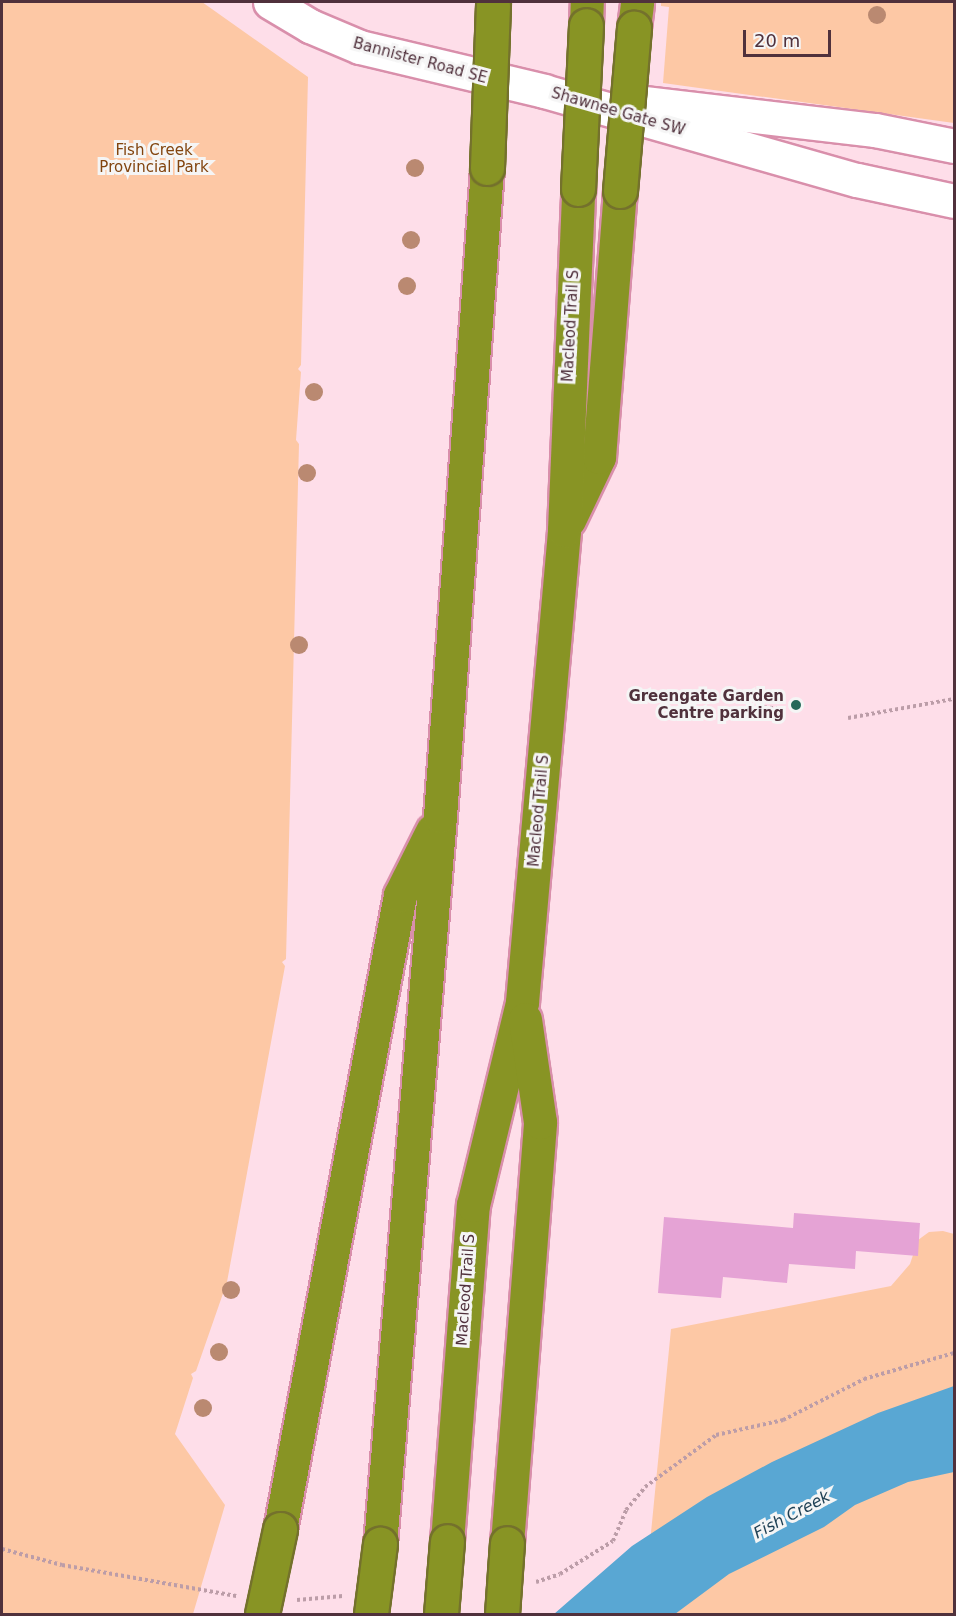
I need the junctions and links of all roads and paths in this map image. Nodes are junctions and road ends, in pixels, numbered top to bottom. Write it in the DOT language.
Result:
graph roads {
  1 [pos="270,2"];
  2 [pos="493,3"];
  3 [pos="587,13"];
  4 [pos="635,15"];
  5 [pos="544,91"];
  6 [pos="954,146"];
  7 [pos="954,201"];
  8 [pos="564,530"];
  9 [pos="954,699"];
  10 [pos="758,706"];
  11 [pos="784,709"];
  12 [pos="848,718"];
  13 [pos="440,816"];
  14 [pos="522,1002"];
  15 [pos="954,1353"];
  16 [pos="2,1549"];
  17 [pos="525,1584"];
  18 [pos="293,1600"];
  19 [pos="360,1605"];
  20 [pos="255,1606"];
  21 [pos="441,1614"];
  22 [pos="502,1614"];
  1 -- 5 [label="street, Bannister Road SE"];
  2 -- 13 [label="highway, bridge"];
  3 -- 8 [label="highway, Macleod Trail S, bridge"];
  4 -- 8 [label="highway, bridge"];
  5 -- 6 [label="street, Shawnee Gate SW"];
  5 -- 7 [label="street, Shawnee Gate SW"];
  8 -- 14 [label="highway, Macleod Trail S"];
  9 -- 12 [label="path"];
  10 -- 11 [label="path"];
  13 -- 19 [label="highway, bridge"];
  13 -- 20 [label="highway, bridge"];
  14 -- 21 [label="highway, Macleod Trail S, bridge"];
  14 -- 22 [label="highway, bridge"];
  15 -- 17 [label="path"];
  16 -- 20 [label="path"];
  18 -- 19 [label="path"];
}
